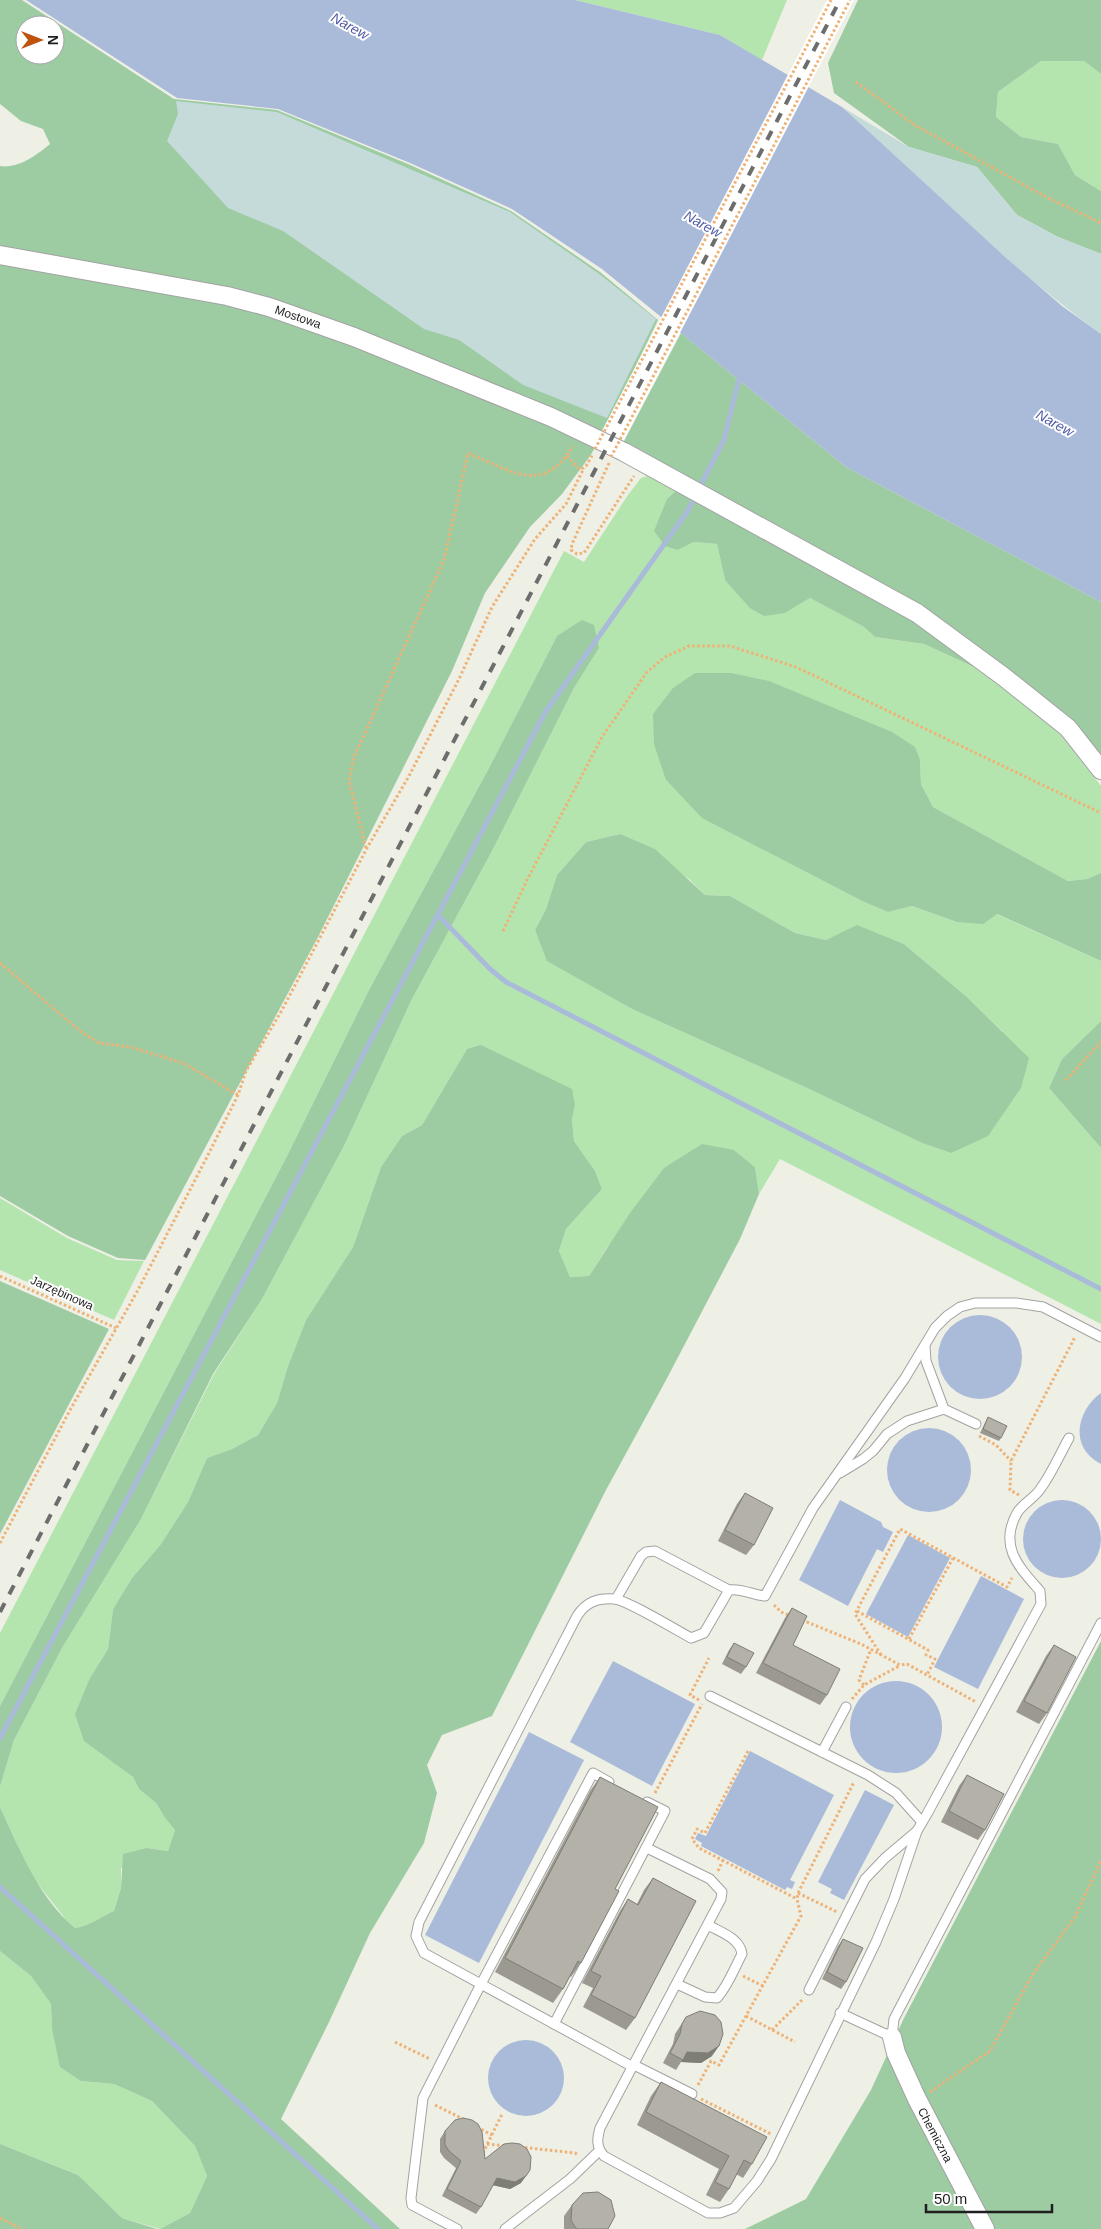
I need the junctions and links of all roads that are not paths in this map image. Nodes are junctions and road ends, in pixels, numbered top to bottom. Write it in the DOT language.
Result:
graph roads {
  1 [pos="0,255"];
  2 [pos="1101,770"];
  3 [pos="1101,1336"];
  4 [pos="925,1346"];
  5 [pos="944,1409"];
  6 [pos="976,1424"];
  7 [pos="1070,1438"];
  8 [pos="836,1475"];
  9 [pos="729,1590"];
  10 [pos="616,1598"];
  11 [pos="1101,1623"];
  12 [pos="710,1696"];
  13 [pos="846,1707"];
  14 [pos="822,1752"];
  15 [pos="617,1786"];
  16 [pos="646,1801"];
  17 [pos="922,1822"];
  18 [pos="917,1831"];
  19 [pos="647,1848"];
  20 [pos="708,1925"];
  21 [pos="481,1984"];
  22 [pos="677,1984"];
  23 [pos="809,1990"];
  24 [pos="840,2013"];
  25 [pos="554,2024"];
  26 [pos="892,2037"];
  27 [pos="633,2066"];
  28 [pos="692,2094"];
  29 [pos="599,2151"];
  30 [pos="457,2229"];
  31 [pos="505,2229"];
  32 [pos="985,2229"];
  1 -- 2 [label="street, Mostowa"];
  3 -- 4 [label="lane"];
  4 -- 5 [label="lane"];
  4 -- 8 [label="lane"];
  5 -- 6 [label="lane"];
  5 -- 8 [label="lane"];
  7 -- 17 [label="lane"];
  8 -- 9 [label="lane"];
  9 -- 10 [label="lane"];
  9 -- 10 [label="lane"];
  10 -- 21 [label="lane"];
  11 -- 26 [label="lane"];
  12 -- 14 [label="lane"];
  13 -- 14 [label="lane"];
  14 -- 17 [label="lane"];
  15 -- 21 [label="lane"];
  16 -- 19 [label="lane"];
  17 -- 18 [label="lane"];
  18 -- 23 [label="lane"];
  18 -- 24 [label="lane"];
  19 -- 20 [label="lane"];
  19 -- 25 [label="lane"];
  20 -- 22 [label="lane"];
  20 -- 22 [label="lane"];
  21 -- 25 [label="lane"];
  21 -- 30 [label="lane"];
  22 -- 27 [label="lane"];
  24 -- 26 [label="lane"];
  24 -- 29 [label="lane"];
  25 -- 27 [label="lane"];
  26 -- 32 [label="street, Chemiczna"];
  27 -- 28 [label="lane"];
  27 -- 29 [label="lane"];
  29 -- 31 [label="lane"];
}
